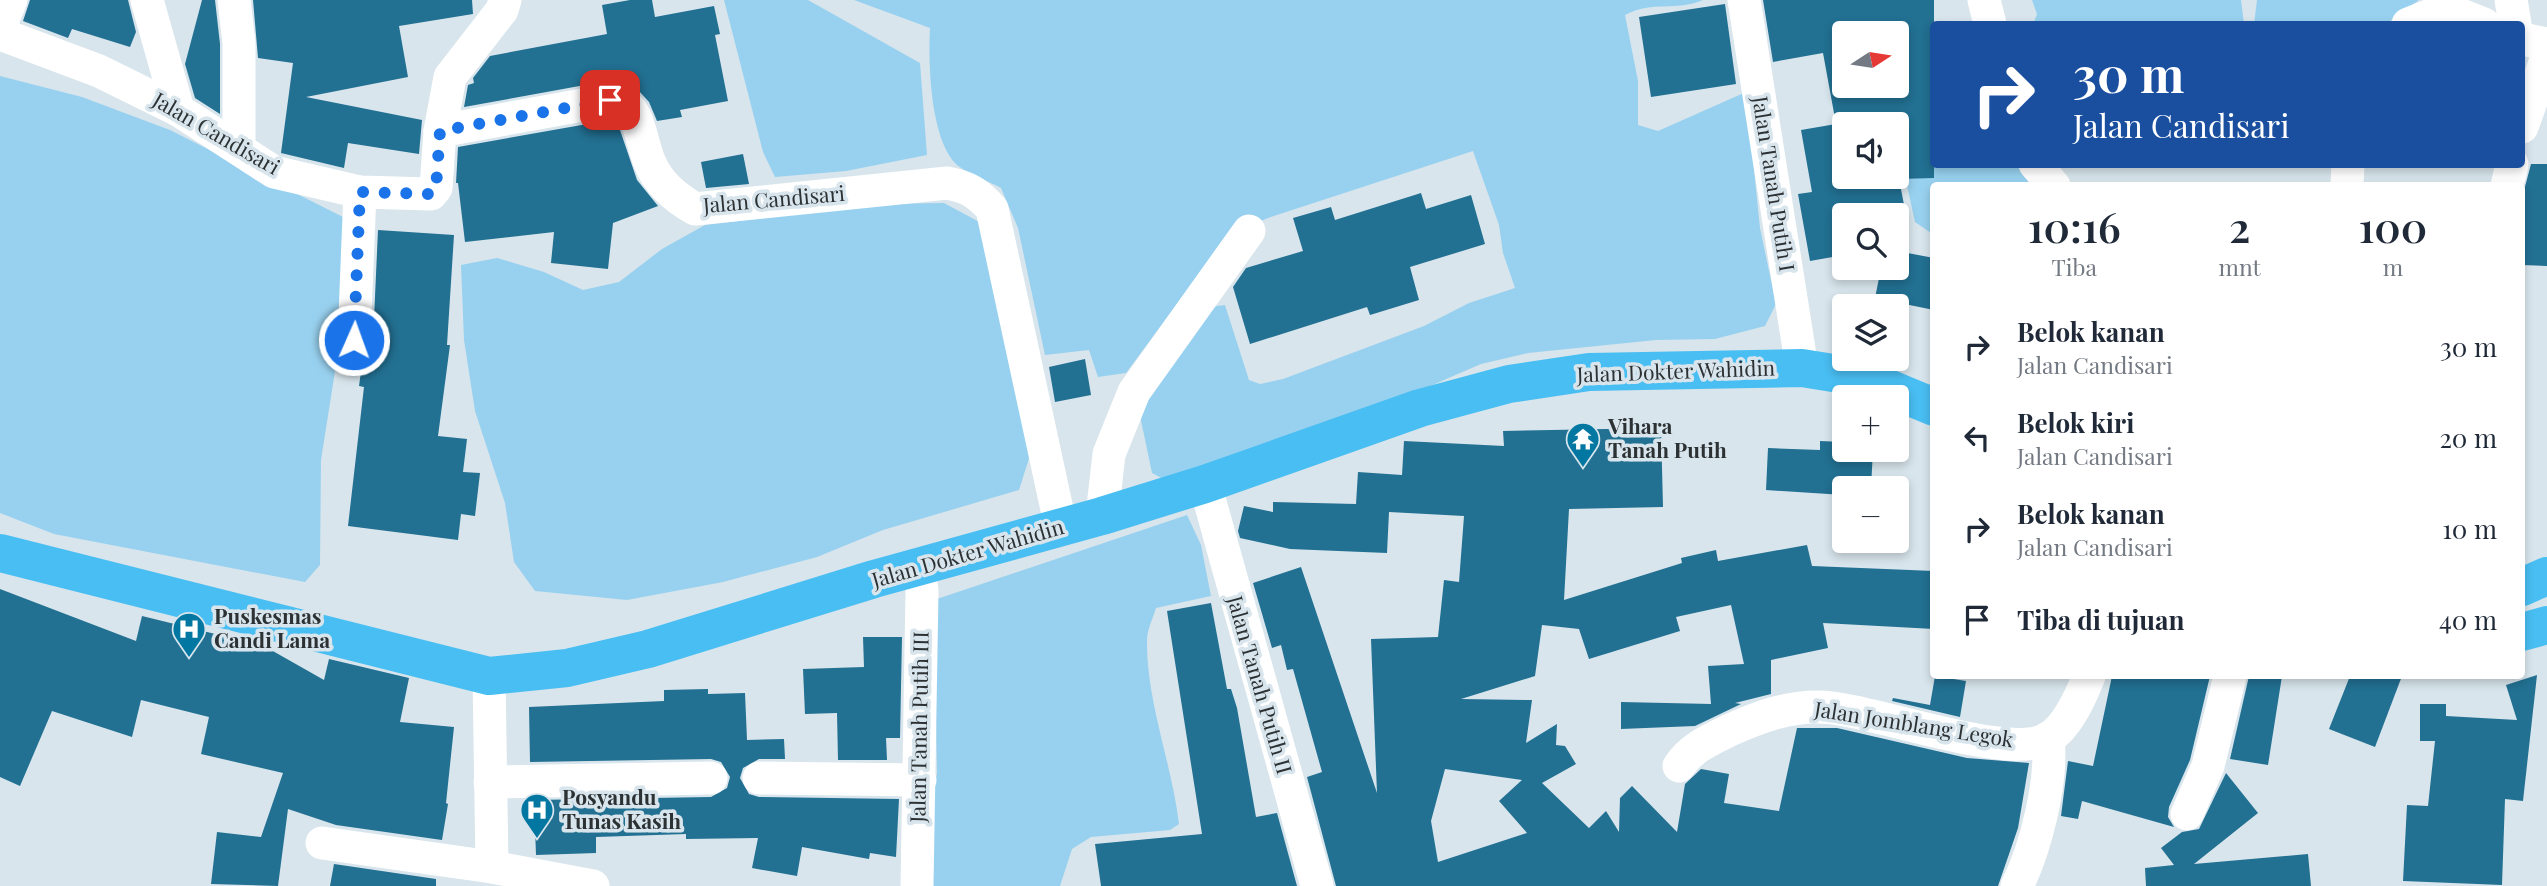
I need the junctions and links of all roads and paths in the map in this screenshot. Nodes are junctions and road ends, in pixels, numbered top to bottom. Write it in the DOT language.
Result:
graph roads {
  1 [pos="10,0"];
  2 [pos="147,0"];
  3 [pos="234,0"];
  4 [pos="505,0"];
  5 [pos="1744,0"];
  6 [pos="1984,0"];
  7 [pos="2511,0"];
  8 [pos="1989,21"];
  9 [pos="2416,21"];
  10 [pos="2476,21"];
  11 [pos="2514,21"];
  12 [pos="0,27"];
  13 [pos="0,34"];
  14 [pos="2525,39"];
  15 [pos="2547,44"];
  16 [pos="2547,57"];
  17 [pos="178,110"];
  18 [pos="2525,119"];
  19 [pos="440,131"];
  20 [pos="239,147"];
  21 [pos="2038,168"];
  22 [pos="2051,182"];
  23 [pos="360,192"];
  24 [pos="1249,231"];
  25 [pos="354,340"];
  26 [pos="1802,368"];
  27 [pos="1930,405"];
  28 [pos="1205,484"];
  29 [pos="1102,516"];
  30 [pos="1061,528"];
  31 [pos="0,553"];
  32 [pos="919,567"];
  33 [pos="2547,625"];
  34 [pos="2525,631"];
  35 [pos="489,676"];
  36 [pos="2087,679"];
  37 [pos="2229,679"];
  38 [pos="2048,738"];
  39 [pos="1679,766"];
  40 [pos="711,778"];
  41 [pos="759,778"];
  42 [pos="920,780"];
  43 [pos="490,782"];
  44 [pos="2187,814"];
  45 [pos="322,843"];
  46 [pos="492,867"];
  47 [pos="593,886"];
  48 [pos="917,886"];
  49 [pos="1317,886"];
  50 [pos="2017,886"];
  1 -- 12 [label="street"];
  2 -- 17 [label="street"];
  3 -- 20 [label="street"];
  4 -- 19 [label="street"];
  5 -- 26 [label="street, Jalan Tanah Putih I"];
  6 -- 8 [label="street"];
  7 -- 11 [label="street"];
  9 -- 10 [label="street"];
  13 -- 17 [label="street, Jalan Candisari"];
  14 -- 15 [label="street"];
  16 -- 18 [label="street"];
  17 -- 20 [label="street, Jalan Candisari"];
  19 -- 23 [label="street, Jalan Candisari"];
  19 -- 30 [label="street, Jalan Candisari"];
  20 -- 23 [label="street, Jalan Candisari"];
  21 -- 22 [label="street"];
  23 -- 25 [label="street"];
  24 -- 29 [label="street"];
  26 -- 27 [label="highway, Jalan Dokter Wahidin"];
  26 -- 28 [label="highway, Jalan Dokter Wahidin"];
  28 -- 29 [label="highway, Jalan Dokter Wahidin"];
  28 -- 49 [label="street, Jalan Tanah Putih II"];
  29 -- 30 [label="highway, Jalan Dokter Wahidin"];
  30 -- 32 [label="highway, Jalan Dokter Wahidin"];
  31 -- 35 [label="highway, Jalan Dokter Wahidin"];
  32 -- 35 [label="highway, Jalan Dokter Wahidin"];
  32 -- 42 [label="street, Jalan Tanah Putih III"];
  33 -- 34 [label="highway"];
  35 -- 43 [label="street"];
  36 -- 38 [label="street"];
  37 -- 44 [label="street"];
  38 -- 39 [label="street, Jalan Jomblang Legok"];
  38 -- 50 [label="street"];
  40 -- 43 [label="street"];
  41 -- 42 [label="street"];
  42 -- 48 [label="street, Jalan Tanah Putih III"];
  43 -- 46 [label="street"];
  45 -- 46 [label="street"];
  46 -- 47 [label="street"];
}
